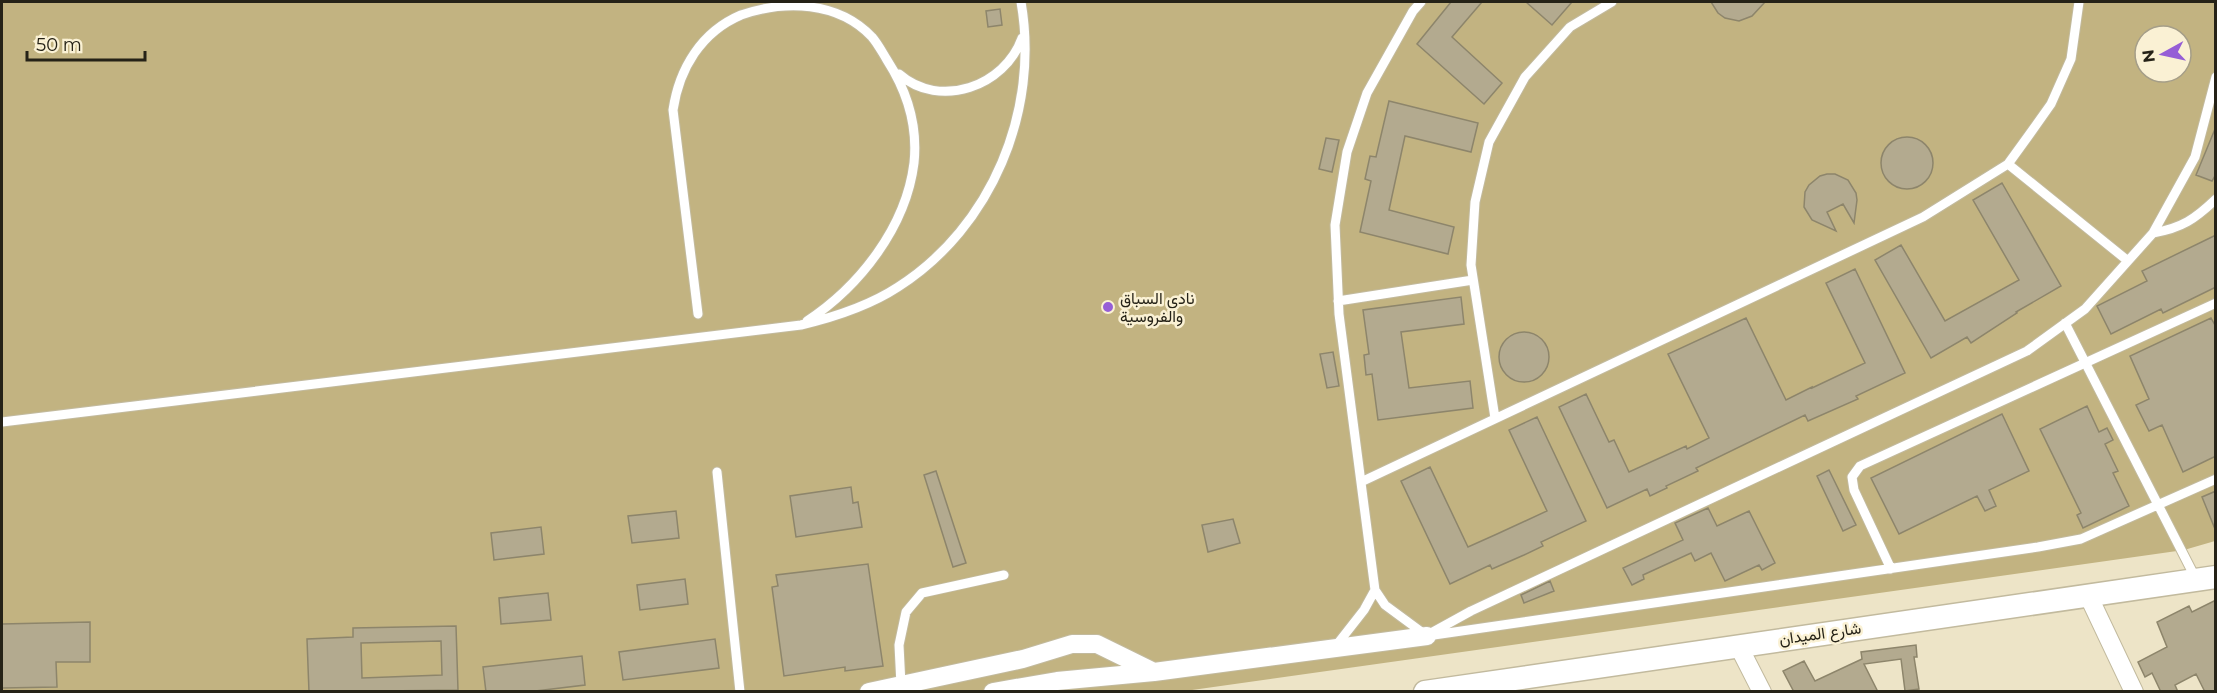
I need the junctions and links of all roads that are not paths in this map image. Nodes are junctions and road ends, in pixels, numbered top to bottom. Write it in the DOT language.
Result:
graph roads {
  1 [pos="1021,2"];
  2 [pos="1420,2"];
  3 [pos="1612,2"];
  4 [pos="2079,2"];
  5 [pos="1024,32"];
  6 [pos="894,69"];
  7 [pos="2216,77"];
  8 [pos="2008,164"];
  9 [pos="2216,199"];
  10 [pos="2153,233"];
  11 [pos="2128,261"];
  12 [pos="1473,280"];
  13 [pos="1338,301"];
  14 [pos="2216,303"];
  15 [pos="698,314"];
  16 [pos="2065,324"];
  17 [pos="801,325"];
  18 [pos="2085,363"];
  19 [pos="1495,418"];
  20 [pos="2,422"];
  21 [pos="717,472"];
  22 [pos="2216,479"];
  23 [pos="1360,482"];
  24 [pos="2157,505"];
  25 [pos="1891,569"];
  26 [pos="1004,574"];
  27 [pos="2206,579"];
  28 [pos="1375,590"];
  29 [pos="2088,595"];
  30 [pos="1427,636"];
  31 [pos="1738,645"];
  32 [pos="1334,649"];
  33 [pos="1154,672"];
  34 [pos="902,685"];
  35 [pos="1476,688"];
  36 [pos="740,692"];
  37 [pos="868,692"];
  38 [pos="993,692"];
  39 [pos="1425,692"];
  40 [pos="1762,692"];
  41 [pos="2134,692"];
  1 -- 5 [label="lane"];
  2 -- 13 [label="lane"];
  3 -- 12 [label="lane"];
  4 -- 8 [label="lane"];
  5 -- 6 [label="lane"];
  5 -- 17 [label="lane"];
  6 -- 15 [label="lane"];
  6 -- 17 [label="lane"];
  7 -- 10 [label="lane"];
  8 -- 11 [label="lane"];
  8 -- 19 [label="lane"];
  9 -- 10 [label="lane"];
  10 -- 11 [label="lane"];
  11 -- 16 [label="lane"];
  12 -- 13 [label="lane"];
  12 -- 19 [label="lane"];
  13 -- 23 [label="lane"];
  14 -- 18 [label="lane"];
  16 -- 18 [label="lane"];
  16 -- 30 [label="lane"];
  17 -- 20 [label="lane"];
  18 -- 24 [label="lane"];
  18 -- 25 [label="lane"];
  19 -- 23 [label="lane"];
  21 -- 36 [label="lane"];
  22 -- 24 [label="lane"];
  23 -- 28 [label="lane"];
  24 -- 25 [label="lane"];
  24 -- 27 [label="lane"];
  25 -- 30 [label="lane"];
  26 -- 34 [label="lane"];
  27 -- 29 [label="street, شارع الميدان"];
  28 -- 30 [label="lane"];
  28 -- 32 [label="lane"];
  29 -- 31 [label="street, شارع الميدان"];
  29 -- 41 [label="street"];
  30 -- 32 [label="street"];
  31 -- 35 [label="street, شارع الميدان"];
  31 -- 40 [label="street"];
  32 -- 33 [label="street"];
  33 -- 34 [label="street"];
  33 -- 38 [label="street"];
  34 -- 37 [label="street"];
  35 -- 39 [label="street, شارع الميدان"];
}
